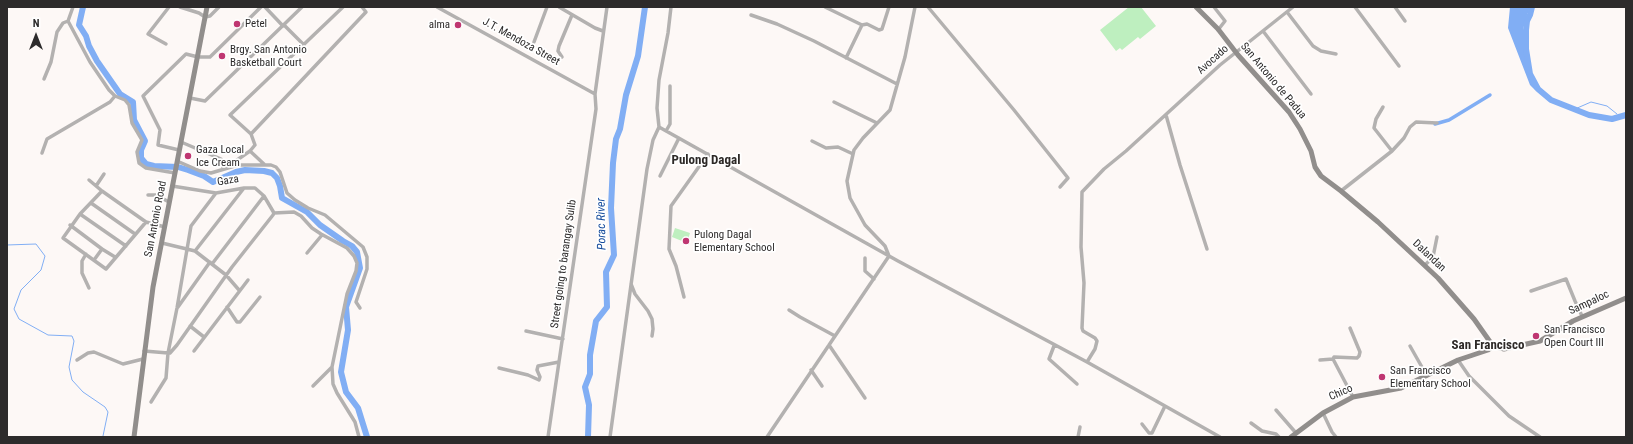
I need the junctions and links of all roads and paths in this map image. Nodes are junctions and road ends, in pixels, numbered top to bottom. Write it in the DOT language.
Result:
graph roads {
  1 [pos="73,7"];
  2 [pos="169,7"];
  3 [pos="180,7"];
  4 [pos="207,7"];
  5 [pos="219,7"];
  6 [pos="260,7"];
  7 [pos="265,7"];
  8 [pos="302,7"];
  9 [pos="343,7"];
  10 [pos="362,7"];
  11 [pos="437,7"];
  12 [pos="547,7"];
  13 [pos="559,7"];
  14 [pos="606,7"];
  15 [pos="671,7"];
  16 [pos="825,7"];
  17 [pos="889,7"];
  18 [pos="915,7"];
  19 [pos="928,7"];
  20 [pos="1196,7"];
  21 [pos="1214,7"];
  22 [pos="1293,7"];
  23 [pos="1355,7"];
  24 [pos="1395,7"];
  25 [pos="1287,12"];
  26 [pos="572,15"];
  27 [pos="751,15"];
  28 [pos="205,17"];
  29 [pos="68,21"];
  30 [pos="1405,21"];
  31 [pos="862,24"];
  32 [pos="284,25"];
  33 [pos="1218,30"];
  34 [pos="1263,30"];
  35 [pos="603,31"];
  36 [pos="534,42"];
  37 [pos="166,44"];
  38 [pos="304,45"];
  39 [pos="1235,52"];
  40 [pos="1336,54"];
  41 [pos="198,57"];
  42 [pos="562,57"];
  43 [pos="846,58"];
  44 [pos="1399,66"];
  45 [pos="44,79"];
  46 [pos="897,84"];
  47 [pos="670,86"];
  48 [pos="595,94"];
  49 [pos="1311,94"];
  50 [pos="115,96"];
  51 [pos="190,98"];
  52 [pos="834,102"];
  53 [pos="1383,107"];
  54 [pos="1166,114"];
  55 [pos="877,123"];
  56 [pos="1437,124"];
  57 [pos="659,127"];
  58 [pos="666,131"];
  59 [pos="252,134"];
  60 [pos="680,138"];
  61 [pos="812,140"];
  62 [pos="181,142"];
  63 [pos="179,150"];
  64 [pos="250,151"];
  65 [pos="1392,151"];
  66 [pos="42,153"];
  67 [pos="708,154"];
  68 [pos="853,154"];
  69 [pos="177,162"];
  70 [pos="265,165"];
  71 [pos="224,168"];
  72 [pos="175,172"];
  73 [pos="104,174"];
  74 [pos="660,176"];
  75 [pos="89,180"];
  76 [pos="96,186"];
  77 [pos="172,186"];
  78 [pos="1060,187"];
  79 [pos="244,188"];
  80 [pos="102,191"];
  81 [pos="1341,191"];
  82 [pos="216,193"];
  83 [pos="148,195"];
  84 [pos="264,196"];
  85 [pos="169,202"];
  86 [pos="91,203"];
  87 [pos="274,213"];
  88 [pos="80,214"];
  89 [pos="146,222"];
  90 [pos="70,225"];
  91 [pos="164,227"];
  92 [pos="135,234"];
  93 [pos="322,235"];
  94 [pos="1437,237"];
  95 [pos="162,243"];
  96 [pos="126,246"];
  97 [pos="188,248"];
  98 [pos="102,249"];
  99 [pos="1207,249"];
  100 [pos="195,251"];
  101 [pos="307,253"];
  102 [pos="86,254"];
  103 [pos="889,256"];
  104 [pos="116,257"];
  105 [pos="866,258"];
  106 [pos="94,260"];
  107 [pos="211,263"];
  108 [pos="1425,265"];
  109 [pos="226,275"];
  110 [pos="874,279"];
  111 [pos="248,280"];
  112 [pos="631,283"];
  113 [pos="90,288"];
  114 [pos="239,290"];
  115 [pos="1531,291"];
  116 [pos="260,297"];
  117 [pos="684,297"];
  118 [pos="1626,298"];
  119 [pos="227,307"];
  120 [pos="178,308"];
  121 [pos="360,308"];
  122 [pos="789,310"];
  123 [pos="1582,316"];
  124 [pos="190,326"];
  125 [pos="1350,328"];
  126 [pos="526,331"];
  127 [pos="652,336"];
  128 [pos="835,336"];
  129 [pos="204,337"];
  130 [pos="563,339"];
  131 [pos="829,345"];
  132 [pos="1054,346"];
  133 [pos="1410,346"];
  134 [pos="1493,346"];
  135 [pos="144,351"];
  136 [pos="194,351"];
  137 [pos="168,353"];
  138 [pos="143,358"];
  139 [pos="1333,359"];
  140 [pos="77,360"];
  141 [pos="1320,360"];
  142 [pos="1458,360"];
  143 [pos="559,362"];
  144 [pos="1086,362"];
  145 [pos="332,367"];
  146 [pos="499,368"];
  147 [pos="811,370"];
  148 [pos="1427,376"];
  149 [pos="1077,384"];
  150 [pos="313,386"];
  151 [pos="822,386"];
  152 [pos="1352,397"];
  153 [pos="865,398"];
  154 [pos="150,402"];
  155 [pos="1165,406"];
  156 [pos="1276,410"];
  157 [pos="1323,413"];
  158 [pos="1250,423"];
  159 [pos="1142,424"];
  160 [pos="1080,427"];
  161 [pos="1296,433"];
  162 [pos="134,437"];
  163 [pos="359,437"];
  164 [pos="548,437"];
  165 [pos="610,437"];
  166 [pos="767,437"];
  167 [pos="1078,437"];
  168 [pos="1220,437"];
  169 [pos="1279,437"];
  170 [pos="1291,437"];
  171 [pos="1336,437"];
  172 [pos="1540,437"];
  1 -- 29 [label="street"];
  2 -- 37 [label="street"];
  3 -- 28 [label="street"];
  4 -- 28 [label="street, San Antonio Road"];
  5 -- 28 [label="street"];
  6 -- 41 [label="street"];
  7 -- 32 [label="street"];
  8 -- 32 [label="street"];
  9 -- 38 [label="street"];
  10 -- 59 [label="street"];
  11 -- 48 [label="street, J.T. Mendoza Street"];
  12 -- 36 [label="street"];
  13 -- 26 [label="street"];
  14 -- 35 [label="street, Street going to barangay Sulib"];
  15 -- 57 [label="street"];
  16 -- 31 [label="street"];
  17 -- 31 [label="street"];
  18 -- 46 [label="street"];
  19 -- 78 [label="street"];
  20 -- 33 [label="street, San Antonio de Padua"];
  21 -- 33 [label="street"];
  22 -- 25 [label="street, Avocado"];
  23 -- 44 [label="street"];
  24 -- 30 [label="street"];
  25 -- 34 [label="street, Avocado"];
  25 -- 40 [label="street"];
  26 -- 35 [label="street"];
  26 -- 42 [label="street"];
  27 -- 43 [label="street"];
  28 -- 41 [label="street, San Antonio Road"];
  29 -- 45 [label="street"];
  29 -- 50 [label="street"];
  31 -- 43 [label="street"];
  32 -- 38 [label="street"];
  32 -- 51 [label="street"];
  33 -- 39 [label="street, San Antonio de Padua"];
  34 -- 39 [label="street, Avocado"];
  34 -- 49 [label="street"];
  35 -- 48 [label="street, Street going to barangay Sulib"];
  38 -- 59 [label="street"];
  39 -- 54 [label="street, Avocado"];
  39 -- 81 [label="street, San Antonio de Padua"];
  41 -- 51 [label="street, San Antonio Road"];
  41 -- 63 [label="street"];
  43 -- 46 [label="street"];
  46 -- 55 [label="street"];
  47 -- 58 [label="street"];
  48 -- 130 [label="street, Street going to barangay Sulib"];
  50 -- 66 [label="street"];
  50 -- 72 [label="street"];
  51 -- 62 [label="street, San Antonio Road"];
  52 -- 55 [label="street"];
  53 -- 65 [label="street"];
  54 -- 99 [label="street"];
  54 -- 144 [label="street, Avocado"];
  55 -- 68 [label="street"];
  56 -- 65 [label="street"];
  57 -- 58 [label="street"];
  57 -- 112 [label="street"];
  58 -- 60 [label="street"];
  59 -- 64 [label="street"];
  60 -- 67 [label="street"];
  60 -- 74 [label="street"];
  61 -- 68 [label="street"];
  62 -- 63 [label="street, San Antonio Road"];
  62 -- 71 [label="street"];
  63 -- 69 [label="street, San Antonio Road"];
  64 -- 70 [label="street"];
  64 -- 71 [label="street"];
  65 -- 81 [label="street"];
  67 -- 103 [label="street"];
  67 -- 117 [label="street"];
  68 -- 103 [label="street"];
  69 -- 71 [label="street"];
  69 -- 72 [label="street, San Antonio Road"];
  70 -- 71 [label="street"];
  70 -- 121 [label="street"];
  72 -- 77 [label="street, San Antonio Road"];
  73 -- 76 [label="street"];
  75 -- 76 [label="street"];
  76 -- 80 [label="street"];
  77 -- 82 [label="street, Gaza"];
  77 -- 85 [label="street, San Antonio Road"];
  79 -- 82 [label="street, Gaza"];
  79 -- 84 [label="street, Gaza"];
  79 -- 100 [label="street"];
  80 -- 86 [label="street"];
  80 -- 89 [label="street"];
  81 -- 108 [label="street, Dalandan"];
  82 -- 97 [label="street"];
  83 -- 85 [label="street"];
  84 -- 87 [label="street"];
  84 -- 107 [label="street"];
  85 -- 91 [label="street, San Antonio Road"];
  86 -- 88 [label="street"];
  86 -- 92 [label="street"];
  87 -- 93 [label="street"];
  87 -- 109 [label="street"];
  88 -- 90 [label="street"];
  88 -- 96 [label="street"];
  89 -- 91 [label="street"];
  89 -- 92 [label="street"];
  90 -- 98 [label="street"];
  90 -- 102 [label="street"];
  91 -- 95 [label="street, San Antonio Road"];
  92 -- 96 [label="street"];
  93 -- 101 [label="street"];
  93 -- 145 [label="street"];
  94 -- 108 [label="street"];
  95 -- 97 [label="street"];
  95 -- 135 [label="street, San Antonio Road"];
  96 -- 104 [label="street"];
  97 -- 100 [label="street"];
  97 -- 120 [label="street"];
  98 -- 104 [label="street"];
  98 -- 106 [label="street"];
  100 -- 107 [label="street"];
  102 -- 106 [label="street"];
  102 -- 113 [label="street"];
  103 -- 110 [label="street"];
  103 -- 132 [label="street"];
  104 -- 106 [label="street"];
  105 -- 110 [label="street"];
  107 -- 109 [label="street"];
  107 -- 120 [label="street"];
  108 -- 134 [label="street, Dalandan"];
  109 -- 114 [label="street"];
  109 -- 124 [label="street"];
  110 -- 128 [label="street"];
  111 -- 114 [label="street"];
  112 -- 127 [label="street"];
  112 -- 165 [label="street"];
  114 -- 119 [label="street"];
  115 -- 123 [label="street"];
  116 -- 119 [label="street"];
  118 -- 123 [label="street, Sampaloc"];
  119 -- 129 [label="street"];
  120 -- 137 [label="street"];
  122 -- 128 [label="street"];
  123 -- 134 [label="street, Sampaloc"];
  124 -- 129 [label="street"];
  124 -- 137 [label="street"];
  125 -- 139 [label="street"];
  126 -- 130 [label="street"];
  128 -- 131 [label="street"];
  129 -- 136 [label="street"];
  130 -- 143 [label="street, Street going to barangay Sulib"];
  131 -- 147 [label="street"];
  131 -- 153 [label="street"];
  132 -- 144 [label="street"];
  132 -- 149 [label="street"];
  133 -- 148 [label="street"];
  134 -- 142 [label="street, Chico"];
  135 -- 137 [label="street"];
  135 -- 138 [label="street, San Antonio Road"];
  137 -- 154 [label="street"];
  138 -- 140 [label="street"];
  138 -- 162 [label="street, San Antonio Road"];
  139 -- 141 [label="street"];
  139 -- 152 [label="street"];
  142 -- 148 [label="street, Chico"];
  142 -- 172 [label="street"];
  143 -- 146 [label="street"];
  143 -- 164 [label="street, Street going to barangay Sulib"];
  144 -- 155 [label="street"];
  145 -- 150 [label="street"];
  145 -- 163 [label="street"];
  147 -- 151 [label="street"];
  147 -- 166 [label="street"];
  148 -- 152 [label="street, Chico"];
  152 -- 157 [label="street, Chico"];
  155 -- 159 [label="street"];
  155 -- 168 [label="street"];
  156 -- 161 [label="street"];
  157 -- 161 [label="street, Chico"];
  157 -- 171 [label="street"];
  158 -- 169 [label="street"];
  160 -- 167 [label="street"];
  161 -- 170 [label="street, Chico"];
}
